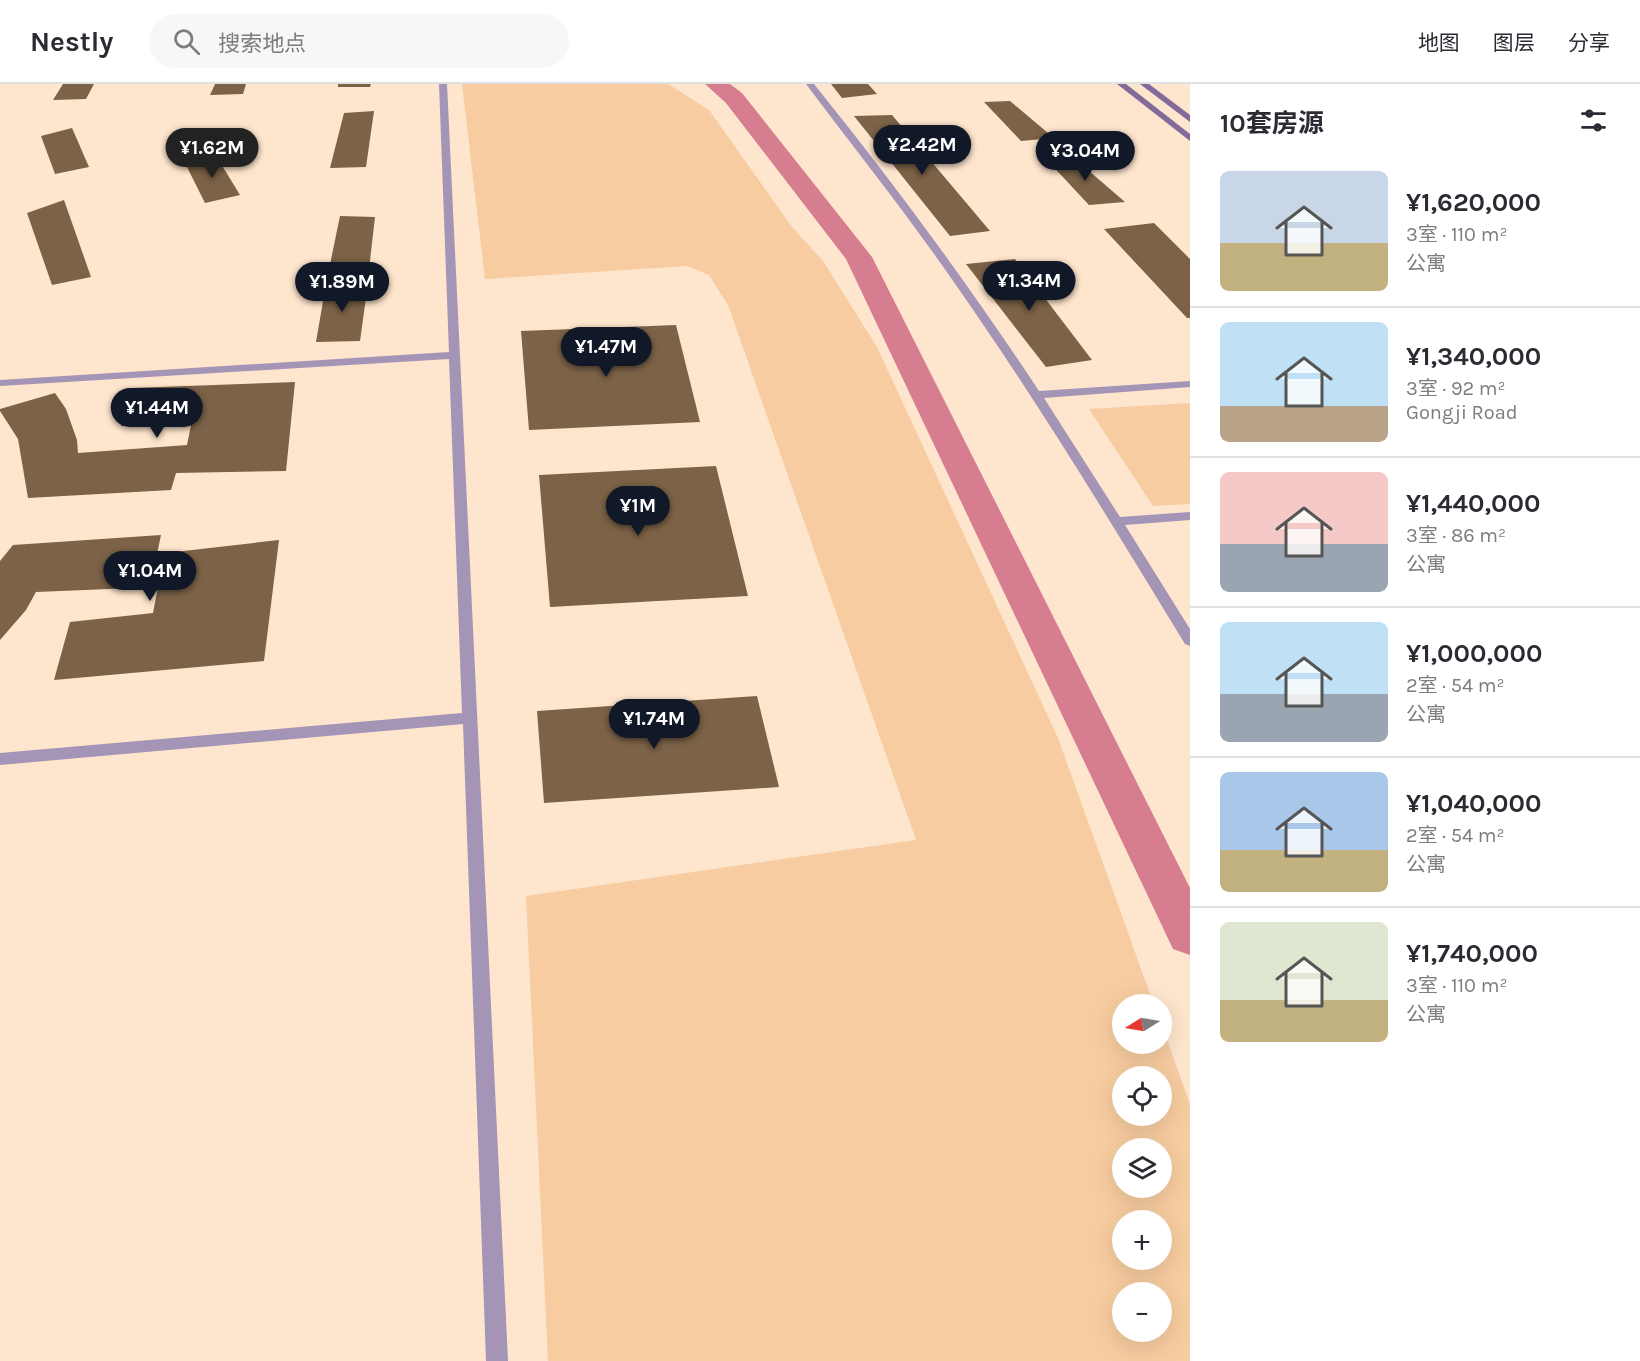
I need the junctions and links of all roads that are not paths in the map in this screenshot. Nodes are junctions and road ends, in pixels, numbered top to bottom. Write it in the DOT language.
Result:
graph roads {
  1 [pos="443,84"];
  2 [pos="810,84"];
  3 [pos="1121,84"];
  4 [pos="1144,84"];
  5 [pos="1190,119"];
  6 [pos="1190,138"];
  7 [pos="454,355"];
  8 [pos="0,383"];
  9 [pos="1190,384"];
  10 [pos="1037,394"];
  11 [pos="1190,516"];
  12 [pos="1118,521"];
  13 [pos="1190,641"];
  14 [pos="470,718"];
  15 [pos="0,759"];
  16 [pos="497,1361"];
  1 -- 7 [label="street"];
  2 -- 10 [label="street"];
  3 -- 6 [label="main road"];
  4 -- 5 [label="main road"];
  7 -- 8 [label="street"];
  7 -- 14 [label="street"];
  9 -- 10 [label="street"];
  10 -- 12 [label="street"];
  11 -- 12 [label="street"];
  12 -- 13 [label="street"];
  14 -- 15 [label="street"];
  14 -- 16 [label="street"];
}
